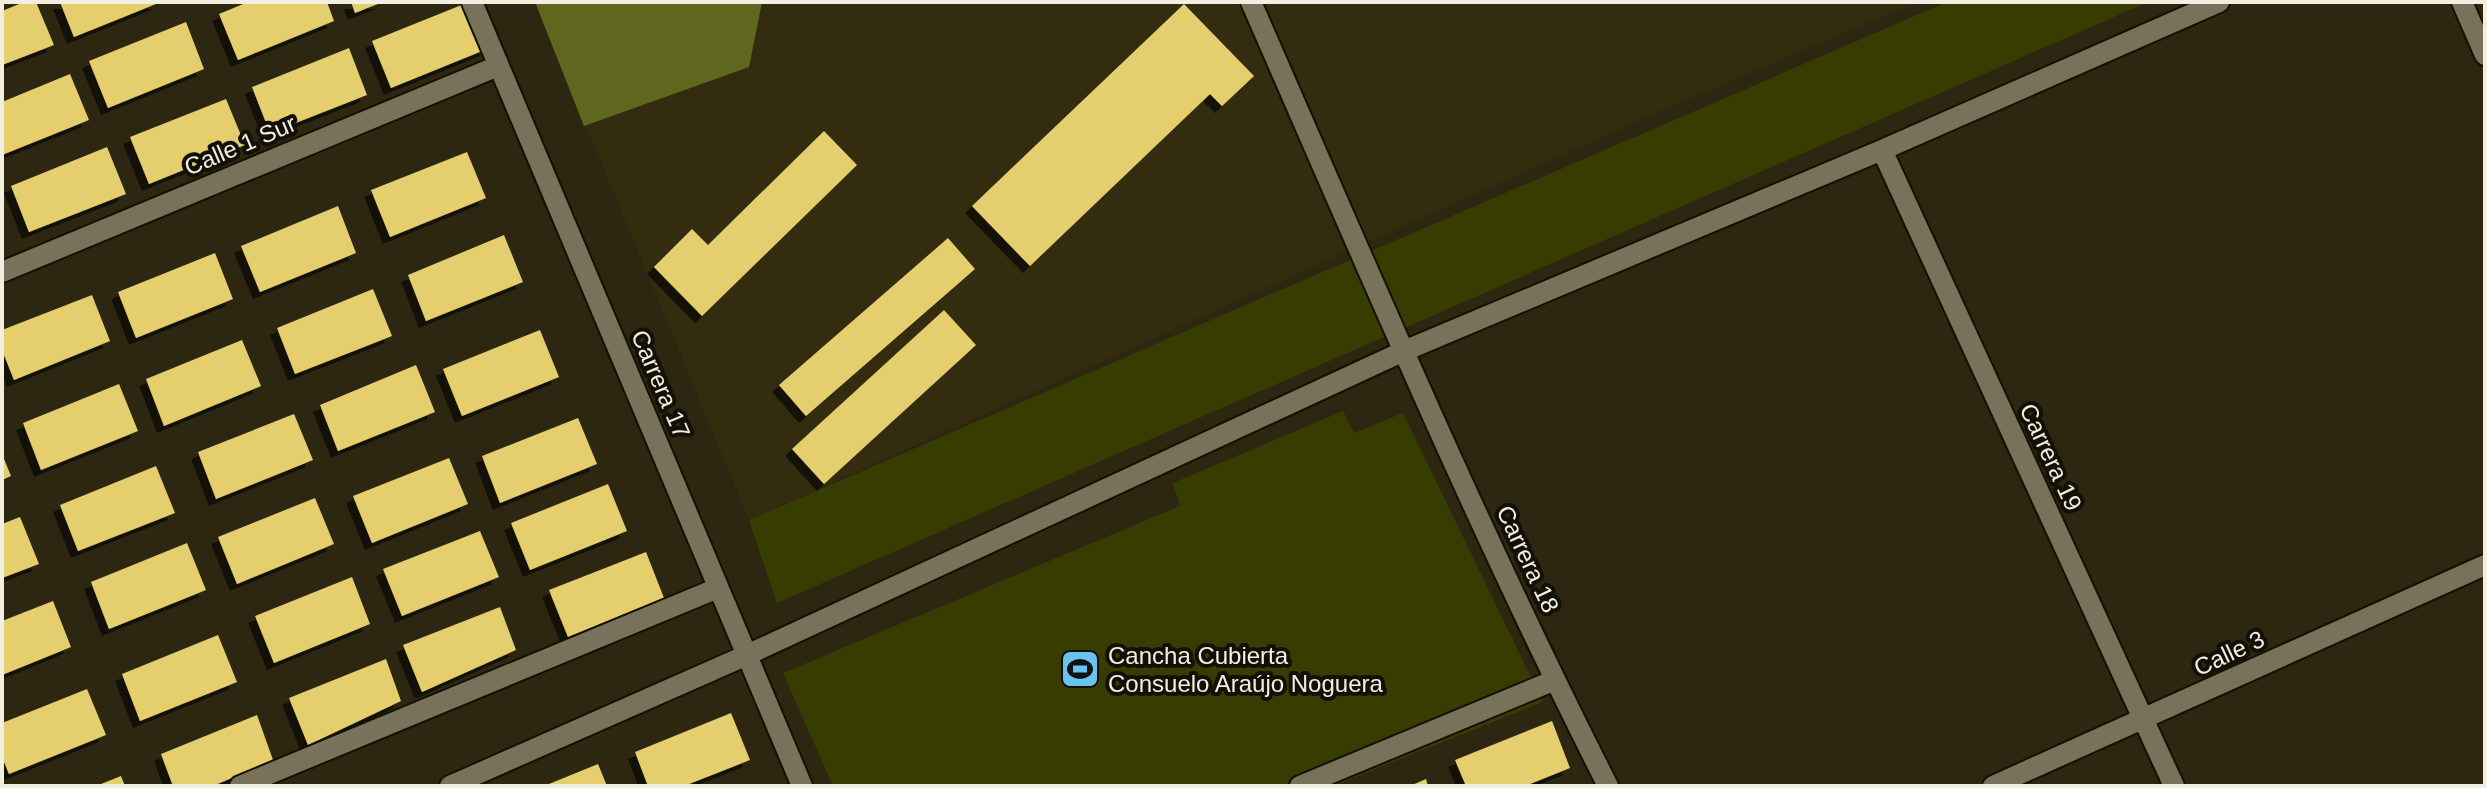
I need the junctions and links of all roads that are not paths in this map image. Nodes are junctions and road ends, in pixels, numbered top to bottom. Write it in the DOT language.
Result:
graph roads {
  1 [pos="472,2"];
  2 [pos="1251,2"];
  3 [pos="2219,2"];
  4 [pos="2462,2"];
  5 [pos="2485,55"];
  6 [pos="498,66"];
  7 [pos="1882,150"];
  8 [pos="2,272"];
  9 [pos="1404,351"];
  10 [pos="2485,565"];
  11 [pos="718,588"];
  12 [pos="747,655"];
  13 [pos="1555,680"];
  14 [pos="2144,721"];
  15 [pos="240,786"];
  16 [pos="450,786"];
  17 [pos="802,786"];
  18 [pos="1300,786"];
  19 [pos="1608,786"];
  20 [pos="1993,786"];
  21 [pos="2174,786"];
  1 -- 6 [label="street, Carrera 17"];
  2 -- 9 [label="street, Carrera 18"];
  3 -- 7 [label="street"];
  4 -- 5 [label="street"];
  6 -- 8 [label="street, Calle 1 Sur"];
  6 -- 11 [label="street, Carrera 17"];
  7 -- 9 [label="street"];
  7 -- 14 [label="street, Carrera 19"];
  9 -- 12 [label="street"];
  9 -- 13 [label="street, Carrera 18"];
  10 -- 14 [label="street, Calle 3"];
  11 -- 12 [label="street, Carrera 17"];
  11 -- 15 [label="street"];
  12 -- 16 [label="street"];
  12 -- 17 [label="street, Carrera 17"];
  13 -- 18 [label="street"];
  13 -- 19 [label="street, Carrera 18"];
  14 -- 20 [label="street, Calle 3"];
  14 -- 21 [label="street, Carrera 19"];
}
